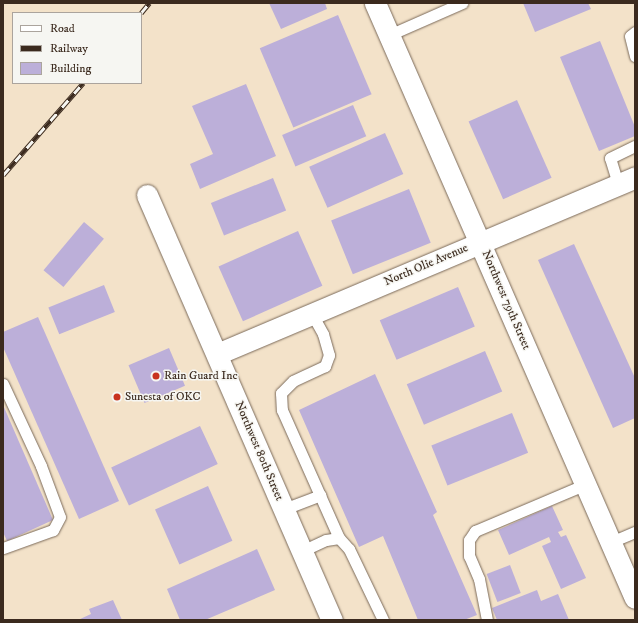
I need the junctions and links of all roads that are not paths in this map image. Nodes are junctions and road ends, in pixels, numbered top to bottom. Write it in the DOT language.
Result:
graph roads {
  1 [pos="375,3"];
  2 [pos="462,3"];
  3 [pos="635,32"];
  4 [pos="389,35"];
  5 [pos="635,56"];
  6 [pos="635,146"];
  7 [pos="627,180"];
  8 [pos="147,195"];
  9 [pos="480,241"];
  10 [pos="312,314"];
  11 [pos="217,354"];
  12 [pos="3,384"];
  13 [pos="586,484"];
  14 [pos="320,495"];
  15 [pos="284,509"];
  16 [pos="635,532"];
  17 [pos="338,538"];
  18 [pos="611,542"];
  19 [pos="3,548"];
  20 [pos="302,551"];
  21 [pos="634,591"];
  22 [pos="332,620"];
  23 [pos="384,620"];
  24 [pos="486,620"];
  1 -- 4 [label="street, Northwest 79th Street"];
  2 -- 4 [label="lane"];
  3 -- 5 [label="lane"];
  4 -- 9 [label="street, Northwest 79th Street"];
  6 -- 7 [label="lane"];
  7 -- 9 [label="street, North Olie Avenue"];
  8 -- 11 [label="street, Northwest 80th Street"];
  9 -- 10 [label="street, North Olie Avenue"];
  9 -- 13 [label="street, Northwest 79th Street"];
  10 -- 11 [label="street, North Olie Avenue"];
  10 -- 14 [label="lane"];
  11 -- 15 [label="street, Northwest 80th Street"];
  12 -- 19 [label="lane"];
  13 -- 18 [label="street, Northwest 79th Street"];
  13 -- 24 [label="lane"];
  14 -- 15 [label="lane"];
  14 -- 17 [label="lane"];
  15 -- 20 [label="street, Northwest 80th Street"];
  16 -- 18 [label="lane"];
  17 -- 20 [label="lane"];
  17 -- 23 [label="lane"];
  18 -- 21 [label="street, Northwest 79th Street"];
  20 -- 22 [label="street, Northwest 80th Street"];
}
